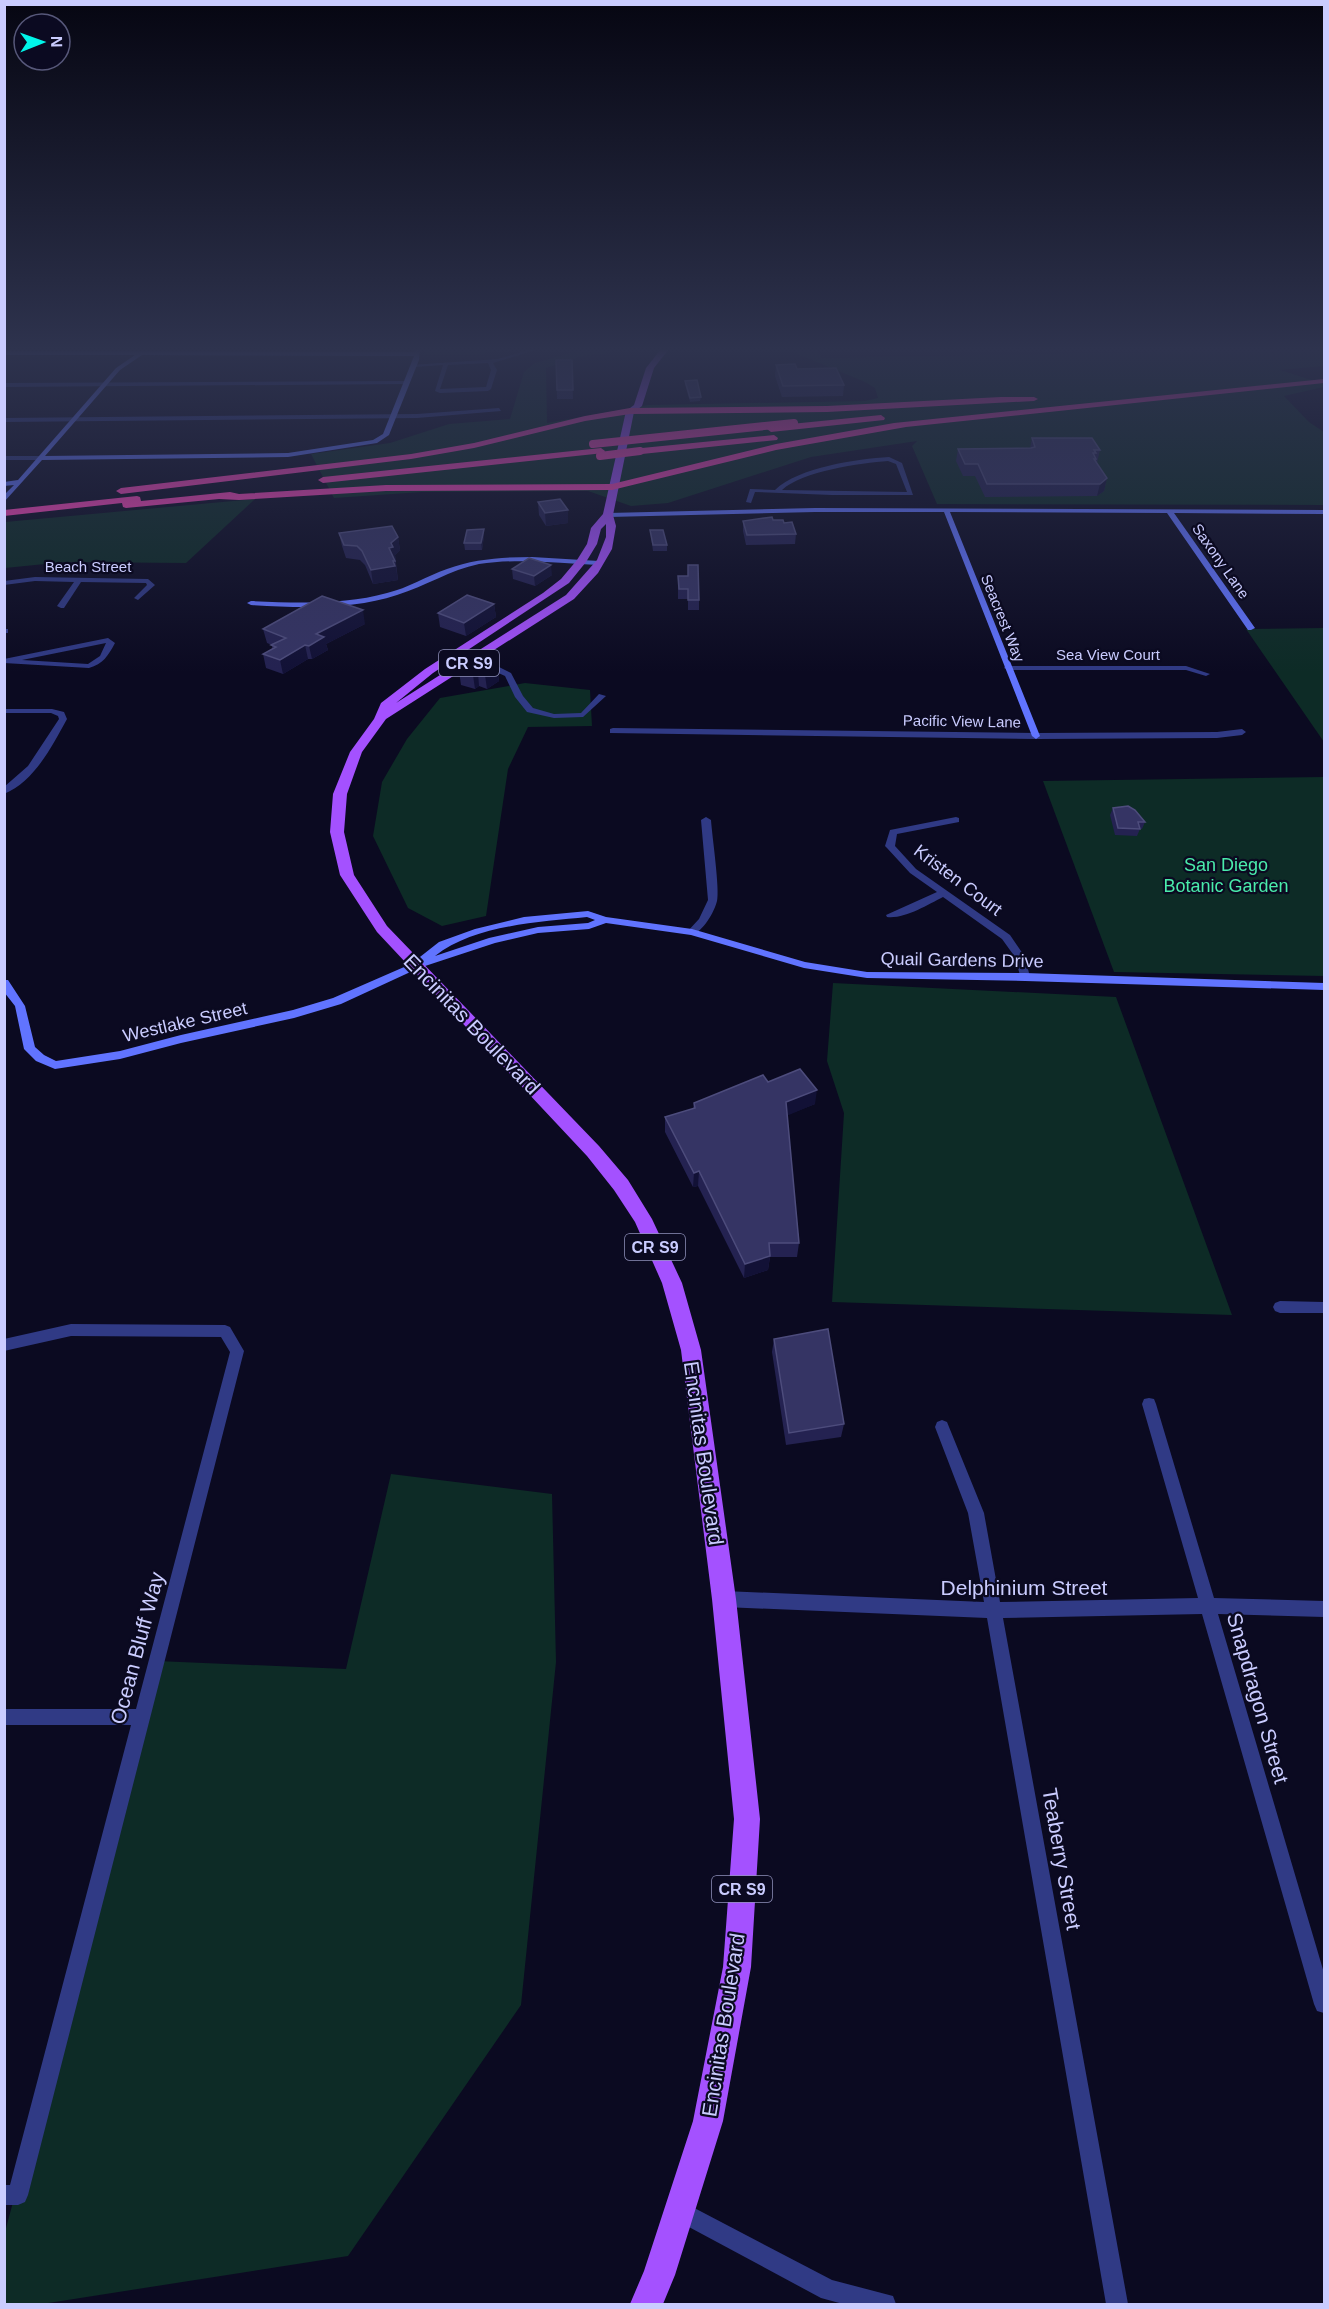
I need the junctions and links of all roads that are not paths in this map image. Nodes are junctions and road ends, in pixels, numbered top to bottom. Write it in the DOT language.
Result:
graph roads {
  1 [pos="144,457"];
  2 [pos="406,457"];
  3 [pos="509,457"];
  4 [pos="512,457"];
  5 [pos="528,457"];
  6 [pos="535,457"];
  7 [pos="619,457"];
  8 [pos="736,457"];
  9 [pos="41,458"];
  10 [pos="4,459"];
  11 [pos="312,481"];
  12 [pos="20,482"];
  13 [pos="301,483"];
  14 [pos="4,484"];
  15 [pos="612,487"];
  16 [pos="121,491"];
  17 [pos="776,492"];
  18 [pos="812,493"];
  19 [pos="219,496"];
  20 [pos="749,501"];
  21 [pos="4,503"];
  22 [pos="815,510"];
  23 [pos="946,510"];
  24 [pos="1169,511"];
  25 [pos="1324,512"];
  26 [pos="608,514"];
  27 [pos="4,515"];
  28 [pos="581,562"];
  29 [pos="599,564"];
  30 [pos="79,579"];
  31 [pos="14,582"];
  32 [pos="4,584"];
  33 [pos="4,594"];
  34 [pos="138,598"];
  35 [pos="251,603"];
  36 [pos="61,606"];
  37 [pos="1251,627"];
  38 [pos="475,659"];
  39 [pos="89,666"];
  40 [pos="1008,668"];
  41 [pos="1206,674"];
  42 [pos="602,696"];
  43 [pos="4,711"];
  44 [pos="380,719"];
  45 [pos="613,731"];
  46 [pos="1242,732"];
  47 [pos="1036,736"];
  48 [pos="4,791"];
  49 [pos="706,820"];
  50 [pos="956,820"];
  51 [pos="945,892"];
  52 [pos="891,915"];
  53 [pos="692,932"];
  54 [pos="415,966"];
  55 [pos="1025,977"];
  56 [pos="4,983"];
  57 [pos="1324,987"];
  58 [pos="1280,1307"];
  59 [pos="1324,1308"];
  60 [pos="4,1345"];
  61 [pos="1149,1404"];
  62 [pos="942,1427"];
  63 [pos="724,1599"];
  64 [pos="1207,1606"];
  65 [pos="1324,1609"];
  66 [pos="995,1610"];
  67 [pos="4,1717"];
  68 [pos="142,1717"];
  69 [pos="1324,2004"];
  70 [pos="11,2195"];
  71 [pos="681,2212"];
  72 [pos="646,2304"];
  73 [pos="885,2304"];
  74 [pos="1117,2304"];
  1 -- 9 [label="street"];
  2 -- 16 [label="highway"];
  3 -- 16 [label="highway"];
  4 -- 21 [label="highway"];
  5 -- 11 [label="highway"];
  6 -- 19 [label="highway"];
  7 -- 15 [label="main road, Encinitas Boulevard / CR S9"];
  8 -- 15 [label="highway"];
  9 -- 10 [label="street"];
  9 -- 12 [label="street"];
  12 -- 14 [label="street"];
  12 -- 21 [label="street"];
  13 -- 27 [label="highway"];
  15 -- 19 [label="highway"];
  15 -- 26 [label="main road, Encinitas Boulevard / CR S9"];
  16 -- 21 [label="highway"];
  17 -- 18 [label="street"];
  17 -- 18 [label="street"];
  17 -- 20 [label="street"];
  18 -- 22 [label="street"];
  19 -- 27 [label="highway"];
  22 -- 23 [label="street"];
  22 -- 26 [label="street"];
  23 -- 24 [label="street"];
  23 -- 40 [label="street, Seacrest Way"];
  24 -- 25 [label="street"];
  24 -- 37 [label="street, Saxony Lane"];
  26 -- 28 [label="main road, Encinitas Boulevard / CR S9"];
  26 -- 29 [label="main road, Encinitas Boulevard / CR S9"];
  28 -- 29 [label="street"];
  28 -- 35 [label="street"];
  28 -- 44 [label="main road, Encinitas Boulevard / CR S9"];
  29 -- 38 [label="main road, Encinitas Boulevard / CR S9"];
  30 -- 31 [label="street, Beach Street"];
  30 -- 34 [label="street, Beach Street"];
  30 -- 36 [label="street"];
  31 -- 32 [label="street, Beach Street"];
  31 -- 33 [label="street"];
  38 -- 42 [label="street"];
  38 -- 44 [label="main road, Encinitas Boulevard / CR S9"];
  39 -- 39 [label="street"];
  40 -- 41 [label="street, Sea View Court"];
  40 -- 47 [label="street, Seacrest Way"];
  43 -- 48 [label="street"];
  44 -- 54 [label="main road, Encinitas Boulevard / CR S9"];
  45 -- 47 [label="street, Pacific View Lane"];
  46 -- 47 [label="street, Pacific View Lane"];
  49 -- 53 [label="street"];
  50 -- 51 [label="street, Kristen Court"];
  51 -- 52 [label="street"];
  51 -- 55 [label="street, Kristen Court"];
  53 -- 54 [label="street, Quail Gardens Drive"];
  53 -- 55 [label="street, Quail Gardens Drive"];
  54 -- 56 [label="street, Westlake Street"];
  54 -- 63 [label="main road, Encinitas Boulevard / CR S9"];
  55 -- 57 [label="street, Quail Gardens Drive"];
  58 -- 59 [label="street"];
  60 -- 68 [label="street, Ocean Bluff Way"];
  61 -- 64 [label="street, Snapdragon Street"];
  62 -- 66 [label="street, Teaberry Street"];
  63 -- 66 [label="street, Delphinium Street"];
  63 -- 71 [label="main road, Encinitas Boulevard / CR S9"];
  64 -- 65 [label="street, Delphinium Street"];
  64 -- 66 [label="street, Delphinium Street"];
  64 -- 69 [label="street, Snapdragon Street"];
  66 -- 74 [label="street, Teaberry Street"];
  67 -- 68 [label="street"];
  68 -- 70 [label="street, Ocean Bluff Way"];
  71 -- 72 [label="main road, Encinitas Boulevard / CR S9"];
  71 -- 73 [label="street"];
}
